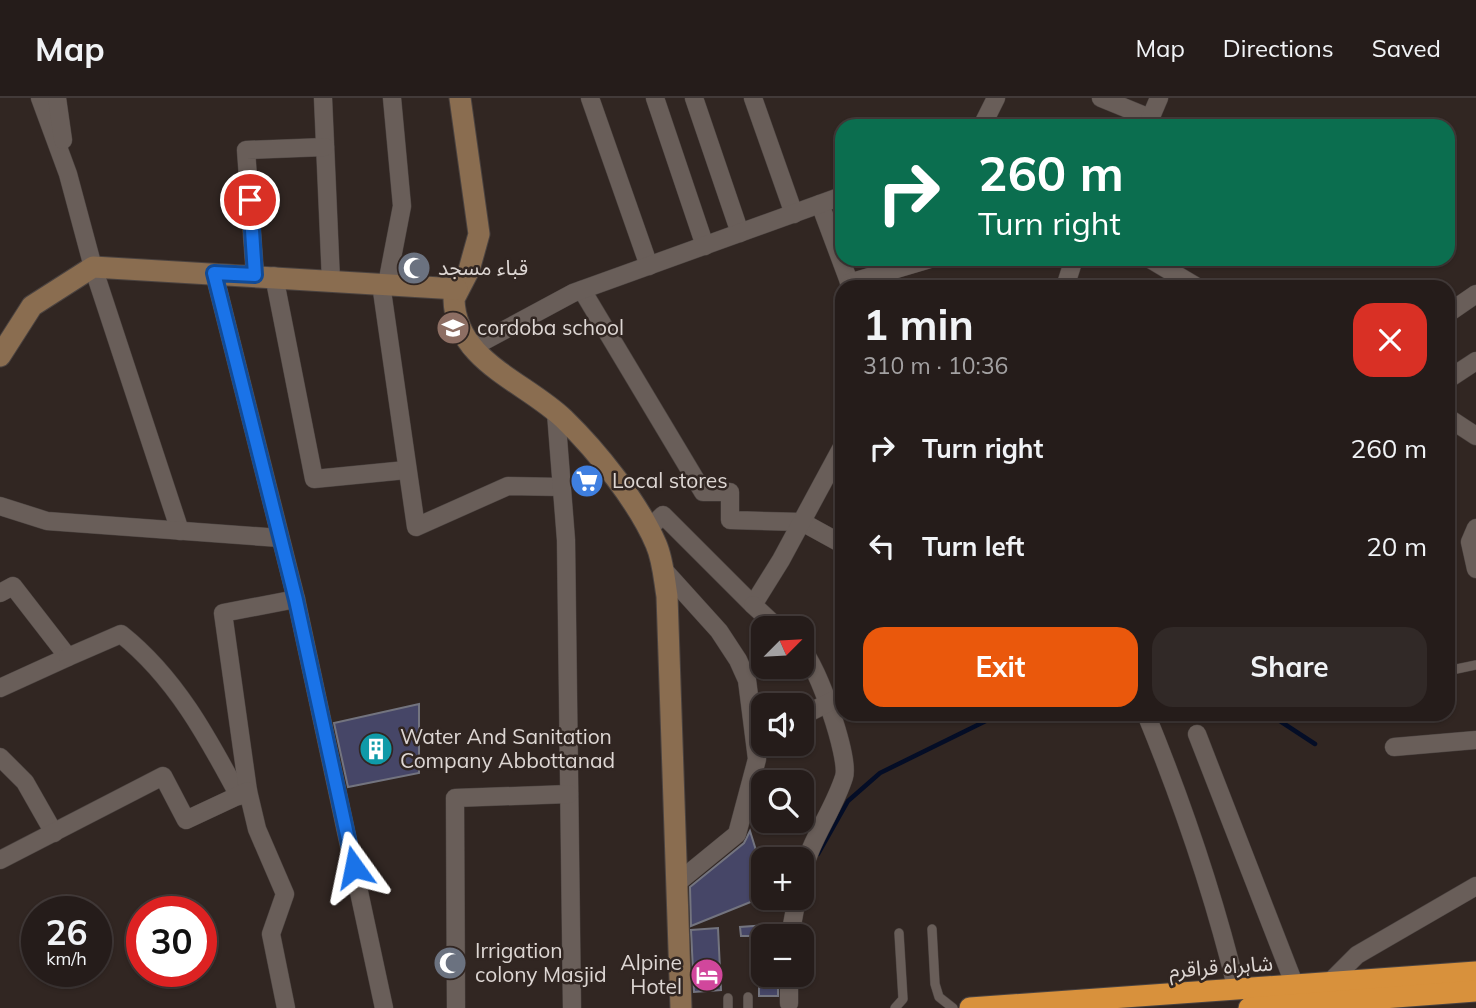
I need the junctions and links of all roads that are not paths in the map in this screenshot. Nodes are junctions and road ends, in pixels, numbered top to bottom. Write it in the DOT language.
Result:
graph roads {
  1 [pos="40,98"];
  2 [pos="57,98"];
  3 [pos="323,98"];
  4 [pos="392,98"];
  5 [pos="460,98"];
  6 [pos="590,98"];
  7 [pos="655,98"];
  8 [pos="694,98"];
  9 [pos="753,98"];
  10 [pos="996,98"];
  11 [pos="1101,98"];
  12 [pos="1159,98"];
  13 [pos="986,119"];
  14 [pos="1143,119"];
  15 [pos="1150,119"];
  16 [pos="325,147"];
  17 [pos="68,174"];
  18 [pos="835,199"];
  19 [pos="820,204"];
  20 [pos="794,214"];
  21 [pos="740,233"];
  22 [pos="835,244"];
  23 [pos="705,246"];
  24 [pos="649,266"];
  25 [pos="908,266"];
  26 [pos="1157,266"];
  27 [pos="93,267"];
  28 [pos="214,273"];
  29 [pos="265,275"];
  30 [pos="1169,279"];
  31 [pos="865,280"];
  32 [pos="331,281"];
  33 [pos="384,284"];
  34 [pos="457,289"];
  35 [pos="582,290"];
  36 [pos="1476,294"];
  37 [pos="1455,308"];
  38 [pos="471,348"];
  39 [pos="0,356"];
  40 [pos="1476,360"];
  41 [pos="1455,374"];
  42 [pos="556,413"];
  43 [pos="1455,421"];
  44 [pos="1473,429"];
  45 [pos="835,460"];
  46 [pos="406,470"];
  47 [pos="562,487"];
  48 [pos="0,506"];
  49 [pos="802,522"];
  50 [pos="1476,528"];
  51 [pos="649,529"];
  52 [pos="180,531"];
  53 [pos="280,538"];
  54 [pos="835,540"];
  55 [pos="663,569"];
  56 [pos="1476,569"];
  57 [pos="0,593"];
  58 [pos="296,600"];
  59 [pos="752,605"];
  60 [pos="764,616"];
  61 [pos="68,656"];
  62 [pos="814,665"];
  63 [pos="1476,665"];
  64 [pos="1455,669"];
  65 [pos="0,688"];
  66 [pos="751,696"];
  67 [pos="835,698"];
  68 [pos="835,700"];
  69 [pos="814,710"];
  70 [pos="839,721"];
  71 [pos="1149,721"];
  72 [pos="1197,734"];
  73 [pos="1476,740"];
  74 [pos="1394,747"];
  75 [pos="757,756"];
  76 [pos="0,757"];
  77 [pos="244,794"];
  78 [pos="569,794"];
  79 [pos="54,833"];
  80 [pos="810,847"];
  81 [pos="0,860"];
  82 [pos="677,883"];
  83 [pos="1476,886"];
  84 [pos="932,929"];
  85 [pos="899,933"];
  86 [pos="1476,972"];
  87 [pos="1329,983"];
  88 [pos="1294,986"];
  89 [pos="789,987"];
  90 [pos="1476,991"];
  91 [pos="748,997"];
  92 [pos="1243,999"];
  93 [pos="789,1003"];
  94 [pos="1098,1005"];
  95 [pos="286,1008"];
  96 [pos="384,1008"];
  97 [pos="456,1008"];
  98 [pos="572,1008"];
  99 [pos="681,1008"];
  100 [pos="748,1008"];
  101 [pos="895,1008"];
  102 [pos="953,1008"];
  103 [pos="970,1008"];
  1 -- 17 [label="street"];
  2 -- 17 [label="street"];
  3 -- 16 [label="street"];
  4 -- 33 [label="street"];
  5 -- 34 [label="street"];
  6 -- 24 [label="street"];
  7 -- 23 [label="street"];
  8 -- 21 [label="street"];
  9 -- 20 [label="street"];
  10 -- 13 [label="street"];
  11 -- 14 [label="street"];
  12 -- 15 [label="street"];
  16 -- 29 [label="street"];
  16 -- 32 [label="street"];
  17 -- 27 [label="street"];
  18 -- 19 [label="street"];
  19 -- 20 [label="street"];
  19 -- 22 [label="street"];
  20 -- 21 [label="street"];
  21 -- 23 [label="street"];
  23 -- 24 [label="street"];
  24 -- 35 [label="street"];
  25 -- 31 [label="street"];
  26 -- 30 [label="street"];
  27 -- 28 [label="street"];
  27 -- 39 [label="street"];
  27 -- 52 [label="street"];
  28 -- 29 [label="street"];
  28 -- 53 [label="street"];
  29 -- 32 [label="street"];
  29 -- 46 [label="street"];
  32 -- 33 [label="street"];
  33 -- 34 [label="street"];
  33 -- 46 [label="street"];
  34 -- 38 [label="street"];
  35 -- 38 [label="street"];
  35 -- 49 [label="street"];
  36 -- 37 [label="street"];
  38 -- 42 [label="street"];
  40 -- 41 [label="street"];
  42 -- 47 [label="street"];
  42 -- 51 [label="street"];
  43 -- 44 [label="street"];
  45 -- 49 [label="street"];
  46 -- 47 [label="street"];
  47 -- 78 [label="street"];
  48 -- 52 [label="street"];
  49 -- 54 [label="street"];
  49 -- 59 [label="street"];
  50 -- 56 [label="street"];
  51 -- 55 [label="street"];
  51 -- 59 [label="street"];
  52 -- 53 [label="street"];
  53 -- 58 [label="street"];
  55 -- 66 [label="street"];
  55 -- 82 [label="street"];
  57 -- 61 [label="street"];
  58 -- 77 [label="street"];
  58 -- 96 [label="street"];
  59 -- 60 [label="street"];
  61 -- 65 [label="street"];
  61 -- 77 [label="street"];
  62 -- 67 [label="street"];
  63 -- 64 [label="lane"];
  68 -- 69 [label="street"];
  70 -- 80 [label="street"];
  71 -- 92 [label="street"];
  72 -- 88 [label="street"];
  73 -- 74 [label="street"];
  75 -- 82 [label="street"];
  76 -- 79 [label="street"];
  77 -- 79 [label="street"];
  77 -- 95 [label="street"];
  78 -- 97 [label="street"];
  78 -- 98 [label="street"];
  79 -- 81 [label="street"];
  82 -- 99 [label="street"];
  83 -- 87 [label="street"];
  84 -- 102 [label="lane"];
  85 -- 101 [label="lane"];
  86 -- 87 [label="highway, شاہراہ قراقرم"];
  87 -- 88 [label="highway, شاہراہ قراقرم"];
  88 -- 92 [label="highway, شاہراہ قراقرم"];
  89 -- 93 [label="street"];
  90 -- 92 [label="highway, شاہراہ قراقرم"];
  91 -- 100 [label="lane"];
  92 -- 94 [label="highway, شاہراہ قراقرم"];
  94 -- 103 [label="highway, شاہراہ قراقرم"];
}
